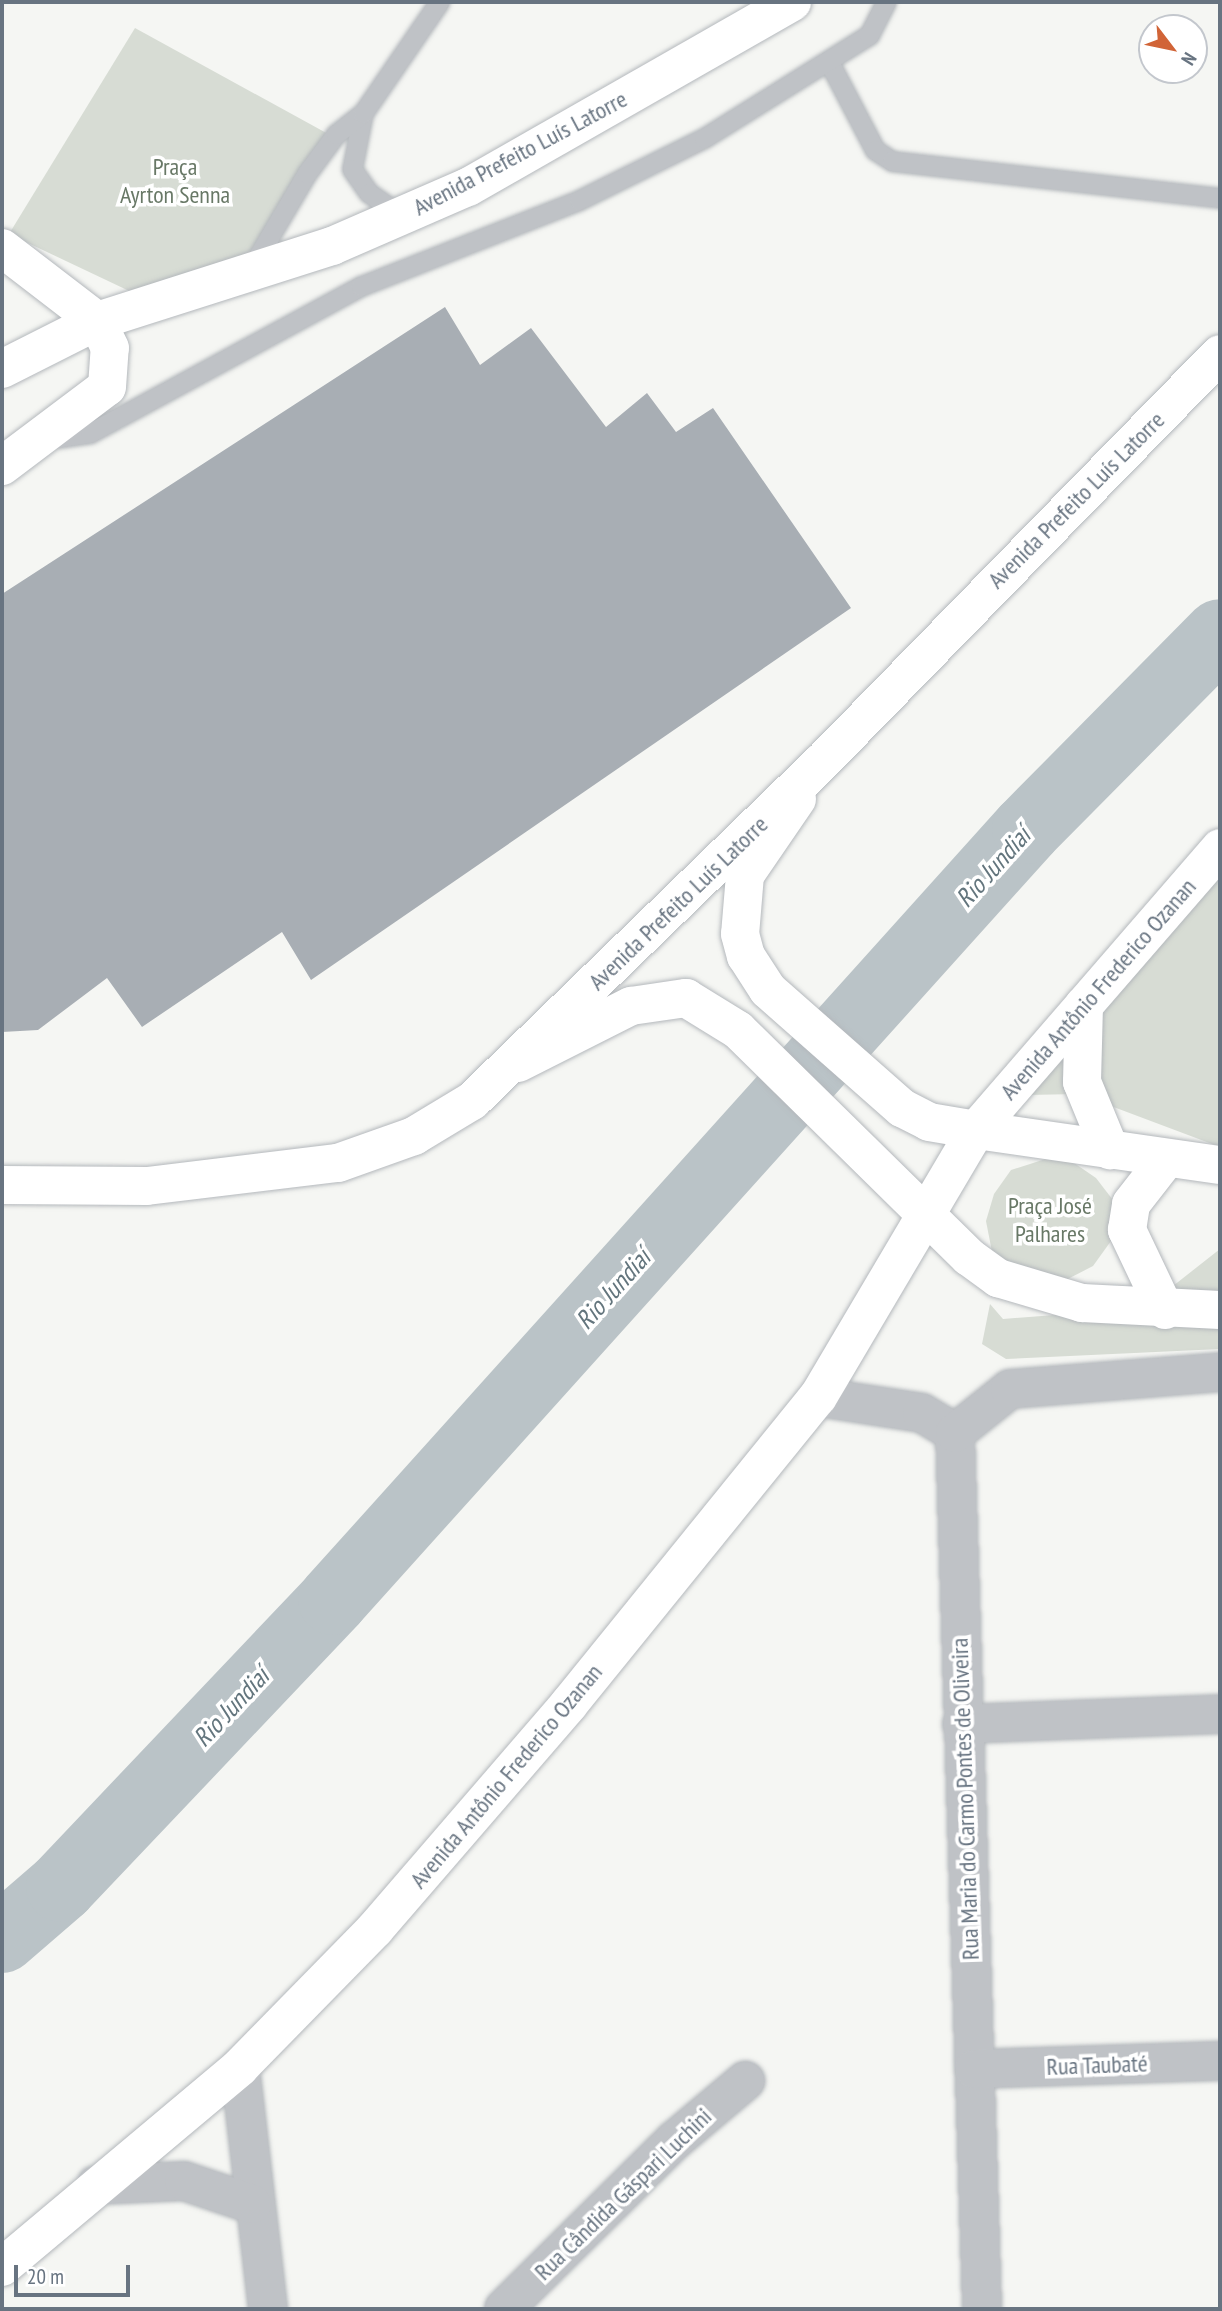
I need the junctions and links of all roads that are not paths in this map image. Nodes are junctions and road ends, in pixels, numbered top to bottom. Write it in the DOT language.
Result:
graph roads {
  1 [pos="439,2"];
  2 [pos="792,2"];
  3 [pos="886,2"];
  4 [pos="829,62"];
  5 [pos="363,113"];
  6 [pos="1220,198"];
  7 [pos="402,216"];
  8 [pos="2,248"];
  9 [pos="248,274"];
  10 [pos="97,321"];
  11 [pos="1220,354"];
  12 [pos="2,369"];
  13 [pos="41,441"];
  14 [pos="2,466"];
  15 [pos="821,763"];
  16 [pos="1220,848"];
  17 [pos="1083,1004"];
  18 [pos="505,1070"];
  19 [pos="976,1130"];
  20 [pos="1110,1150"];
  21 [pos="1167,1158"];
  22 [pos="1220,1165"];
  23 [pos="2,1185"];
  24 [pos="927,1211"];
  25 [pos="1165,1310"];
  26 [pos="1220,1310"];
  27 [pos="1220,1373"];
  28 [pos="818,1397"];
  29 [pos="954,1433"];
  30 [pos="1220,1714"];
  31 [pos="962,1724"];
  32 [pos="1220,2061"];
  33 [pos="240,2067"];
  34 [pos="974,2069"];
  35 [pos="744,2081"];
  36 [pos="96,2185"];
  37 [pos="252,2204"];
  38 [pos="2,2267"];
  39 [pos="268,2309"];
  40 [pos="504,2309"];
  41 [pos="982,2309"];
  1 -- 5 [label="lane"];
  2 -- 7 [label="main road, Avenida Prefeito Luís Latorre"];
  3 -- 4 [label="lane"];
  4 -- 6 [label="lane"];
  4 -- 13 [label="lane"];
  5 -- 7 [label="lane"];
  5 -- 9 [label="lane"];
  7 -- 9 [label="main road, Avenida Prefeito Luís Latorre"];
  8 -- 10 [label="main road"];
  9 -- 10 [label="main road, Avenida Prefeito Luís Latorre"];
  10 -- 12 [label="main road, Avenida Prefeito Luís Latorre"];
  10 -- 13 [label="main road"];
  11 -- 15 [label="main road, Avenida Prefeito Luís Latorre"];
  13 -- 14 [label="main road"];
  15 -- 18 [label="main road, Avenida Prefeito Luís Latorre"];
  15 -- 19 [label="main road"];
  16 -- 17 [label="main road, Avenida Antônio Frederico Ozanan"];
  17 -- 19 [label="main road, Avenida Antônio Frederico Ozanan"];
  17 -- 20 [label="main road"];
  18 -- 23 [label="main road, Avenida Prefeito Luís Latorre"];
  18 -- 24 [label="main road"];
  19 -- 20 [label="main road"];
  19 -- 24 [label="main road, Avenida Antônio Frederico Ozanan"];
  20 -- 21 [label="main road"];
  21 -- 22 [label="main road"];
  21 -- 25 [label="main road"];
  24 -- 25 [label="main road"];
  24 -- 28 [label="main road, Avenida Antônio Frederico Ozanan"];
  25 -- 26 [label="main road"];
  27 -- 29 [label="street"];
  28 -- 29 [label="street"];
  28 -- 33 [label="main road, Avenida Antônio Frederico Ozanan"];
  29 -- 31 [label="street, Rua Maria do Carmo Pontes de Oliveira"];
  30 -- 31 [label="street"];
  31 -- 34 [label="street, Rua Maria do Carmo Pontes de Oliveira"];
  32 -- 34 [label="street, Rua Taubaté"];
  33 -- 36 [label="main road, Avenida Antônio Frederico Ozanan"];
  33 -- 37 [label="street"];
  34 -- 41 [label="street, Rua Maria do Carmo Pontes de Oliveira"];
  35 -- 40 [label="street, Rua Cândida Gáspari Luchini"];
  36 -- 37 [label="street"];
  36 -- 38 [label="main road, Avenida Antônio Frederico Ozanan"];
  37 -- 39 [label="street"];
}
